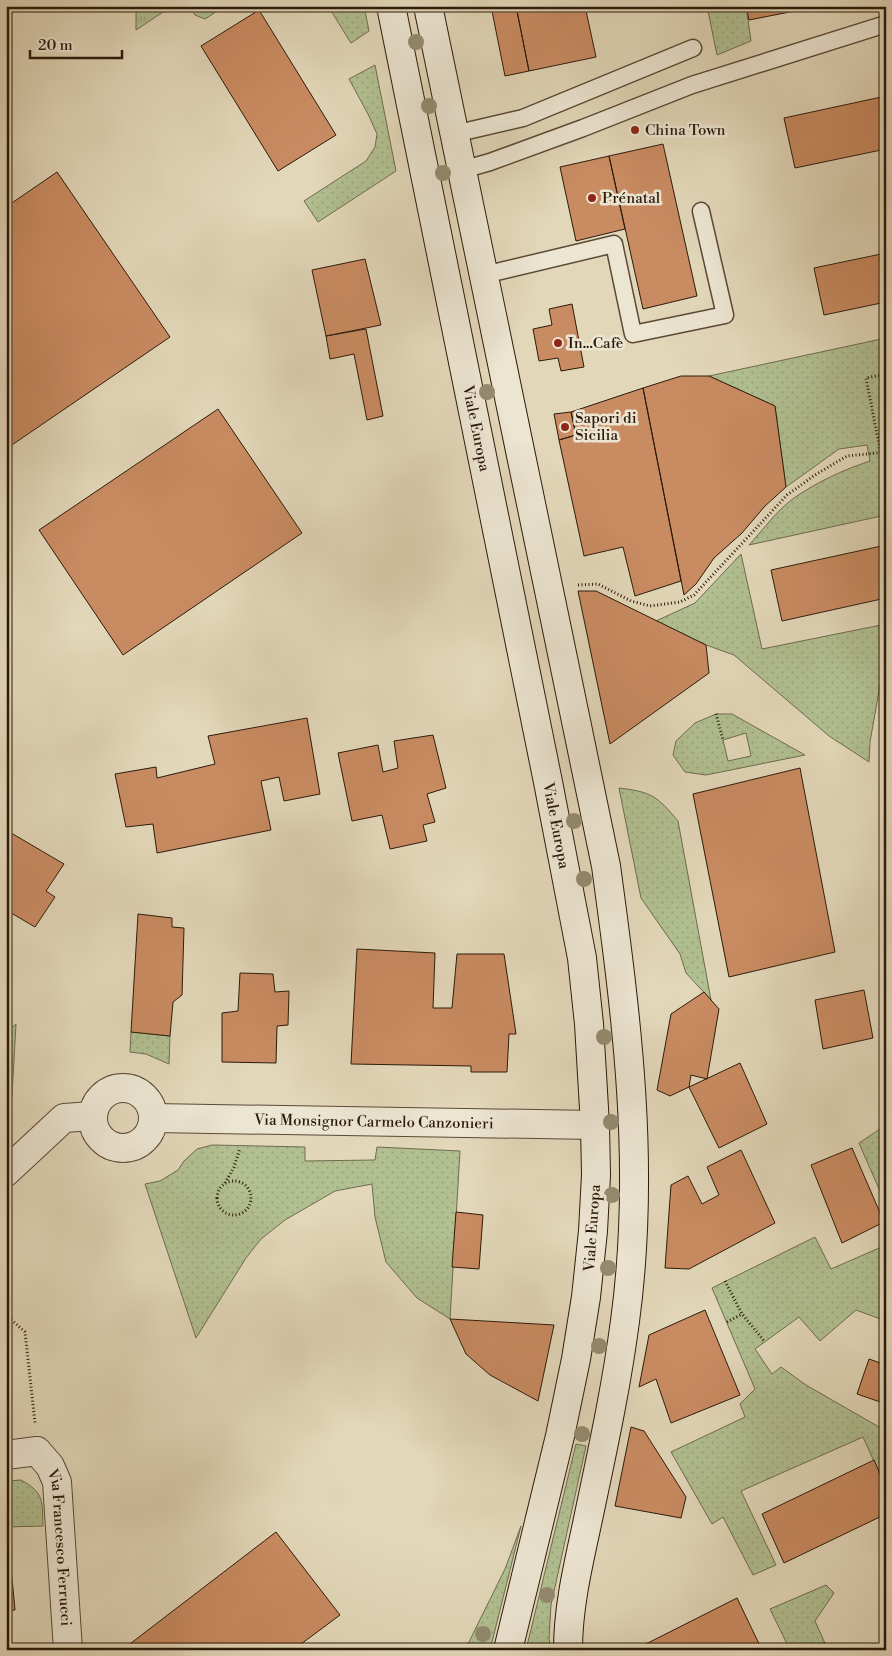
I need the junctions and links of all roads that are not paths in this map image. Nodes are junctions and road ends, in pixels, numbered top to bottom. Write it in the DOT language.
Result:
graph roads {
  1 [pos="391,6"];
  2 [pos="429,7"];
  3 [pos="886,24"];
  4 [pos="693,48"];
  5 [pos="454,134"];
  6 [pos="462,170"];
  7 [pos="701,211"];
  8 [pos="484,275"];
  9 [pos="92,1116"];
  10 [pos="153,1118"];
  11 [pos="595,1125"];
  12 [pos="6,1172"];
  13 [pos="6,1455"];
  14 [pos="68,1650"];
  15 [pos="508,1650"];
  16 [pos="568,1650"];
  1 -- 11 [label="main road, Viale Europa"];
  2 -- 5 [label="main road"];
  3 -- 6 [label="lane"];
  4 -- 5 [label="lane"];
  5 -- 6 [label="main road"];
  6 -- 8 [label="main road"];
  7 -- 8 [label="lane"];
  8 -- 16 [label="main road"];
  9 -- 10 [label="main road"];
  9 -- 10 [label="main road"];
  9 -- 12 [label="main road"];
  10 -- 11 [label="main road, Via Monsignor Carmelo Canzonieri"];
  11 -- 15 [label="main road, Viale Europa"];
  13 -- 14 [label="main road, Via Francesco Ferrucci"];
}
